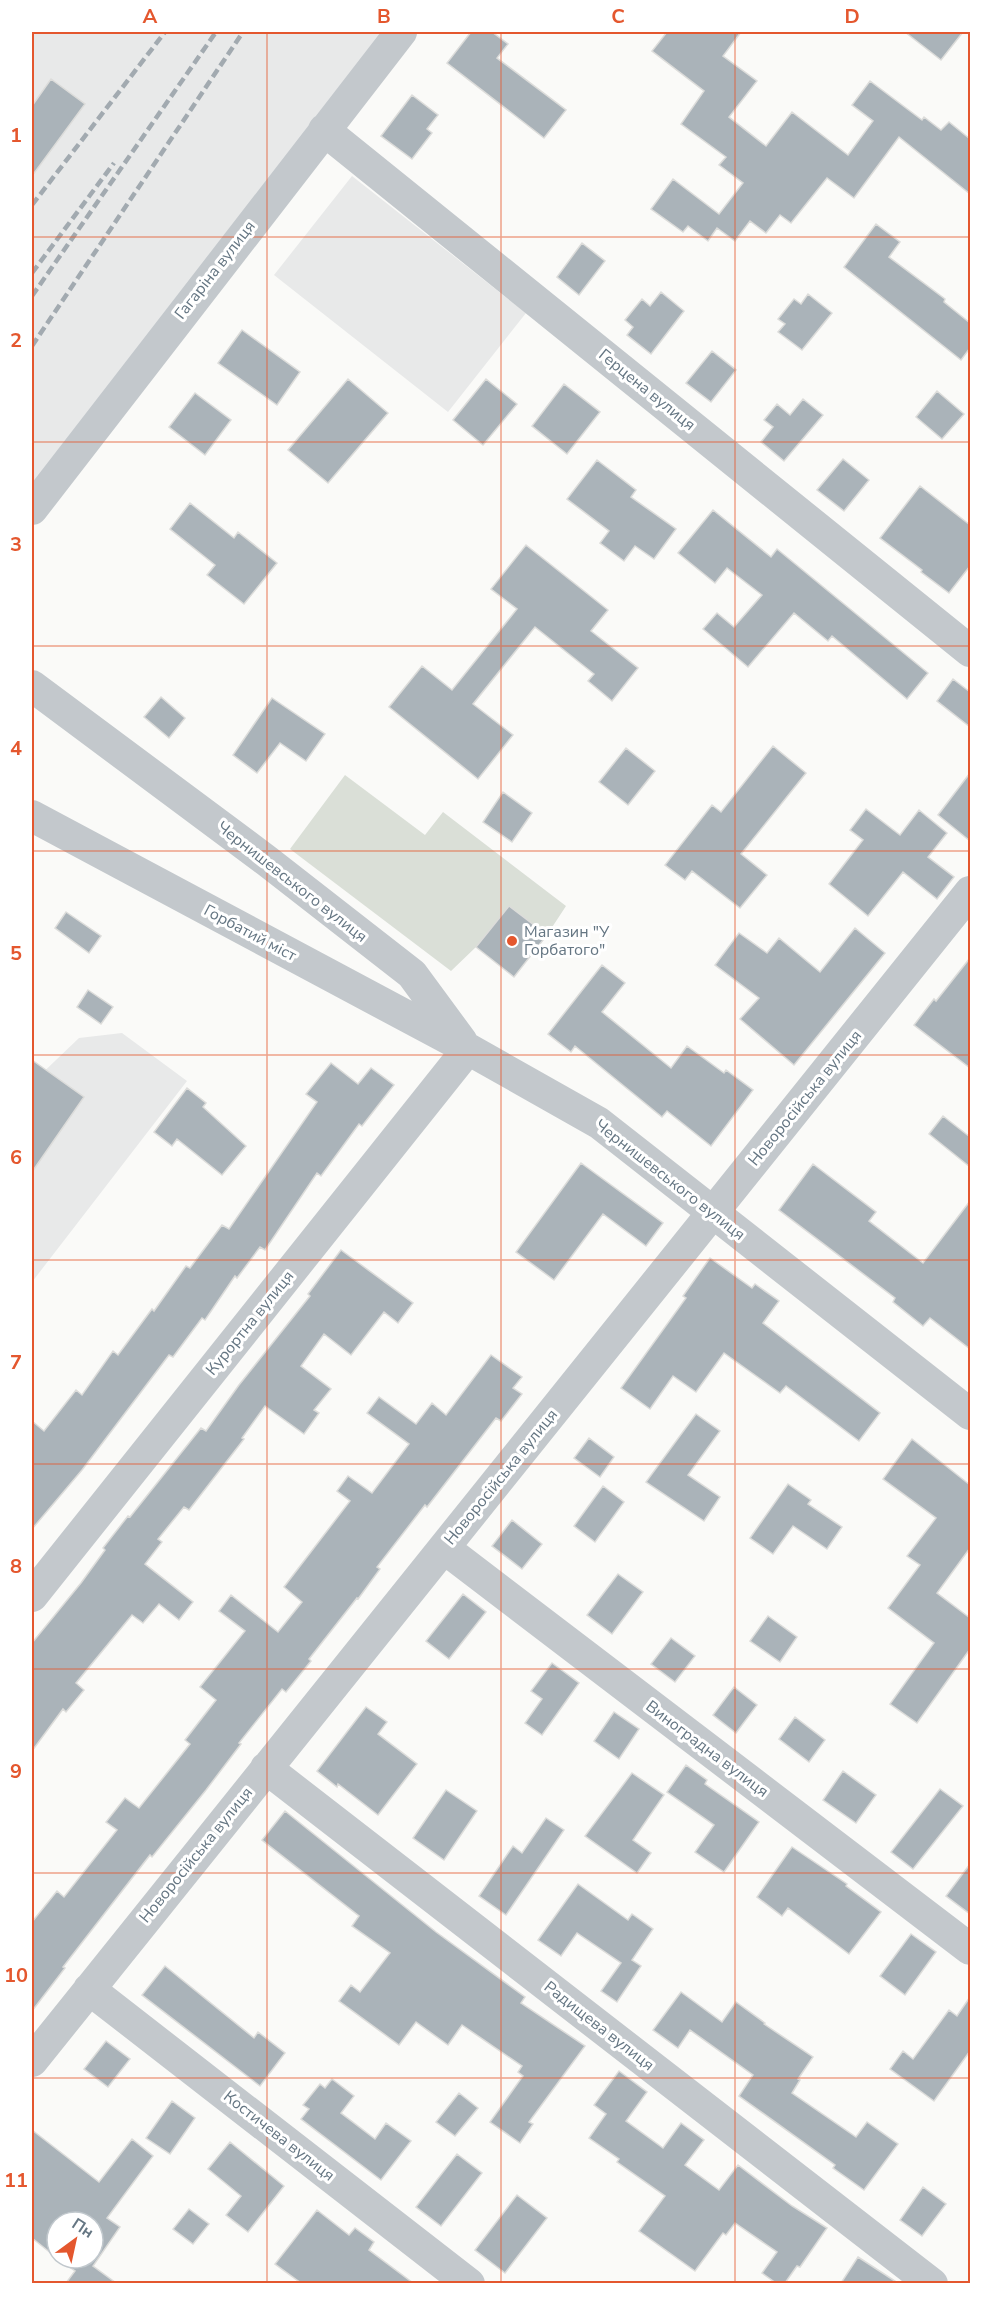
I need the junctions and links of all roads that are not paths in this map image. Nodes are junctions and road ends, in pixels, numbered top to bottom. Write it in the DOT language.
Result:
graph roads {
  1 [pos="401,32"];
  2 [pos="324,130"];
  3 [pos="32,509"];
  4 [pos="970,651"];
  5 [pos="32,686"];
  6 [pos="32,816"];
  7 [pos="970,892"];
  8 [pos="468,1049"];
  9 [pos="713,1213"];
  10 [pos="970,1414"];
  11 [pos="444,1548"];
  12 [pos="32,1596"];
  13 [pos="266,1768"];
  14 [pos="970,1949"];
  15 [pos="89,1989"];
  16 [pos="32,2061"];
  17 [pos="469,2283"];
  18 [pos="932,2283"];
  1 -- 2 [label="street, Гагаріна вулиця"];
  2 -- 3 [label="street, Гагаріна вулиця"];
  2 -- 4 [label="street, Герцена вулиця"];
  5 -- 8 [label="street, Чернишевського вулиця"];
  6 -- 8 [label="street, Горбатий міст"];
  7 -- 9 [label="street, Новоросійська вулиця"];
  8 -- 9 [label="street, Чернишевського вулиця"];
  8 -- 12 [label="street, Курортна вулиця"];
  9 -- 10 [label="street, Чернишевського вулиця"];
  9 -- 11 [label="street, Новоросійська вулиця"];
  11 -- 13 [label="street, Новоросійська вулиця"];
  11 -- 14 [label="street, Виноградна вулиця"];
  13 -- 15 [label="street, Новоросійська вулиця"];
  13 -- 18 [label="street, Радищева вулиця"];
  15 -- 16 [label="street, Новоросійська вулиця"];
  15 -- 17 [label="street, Костичева вулиця"];
}
